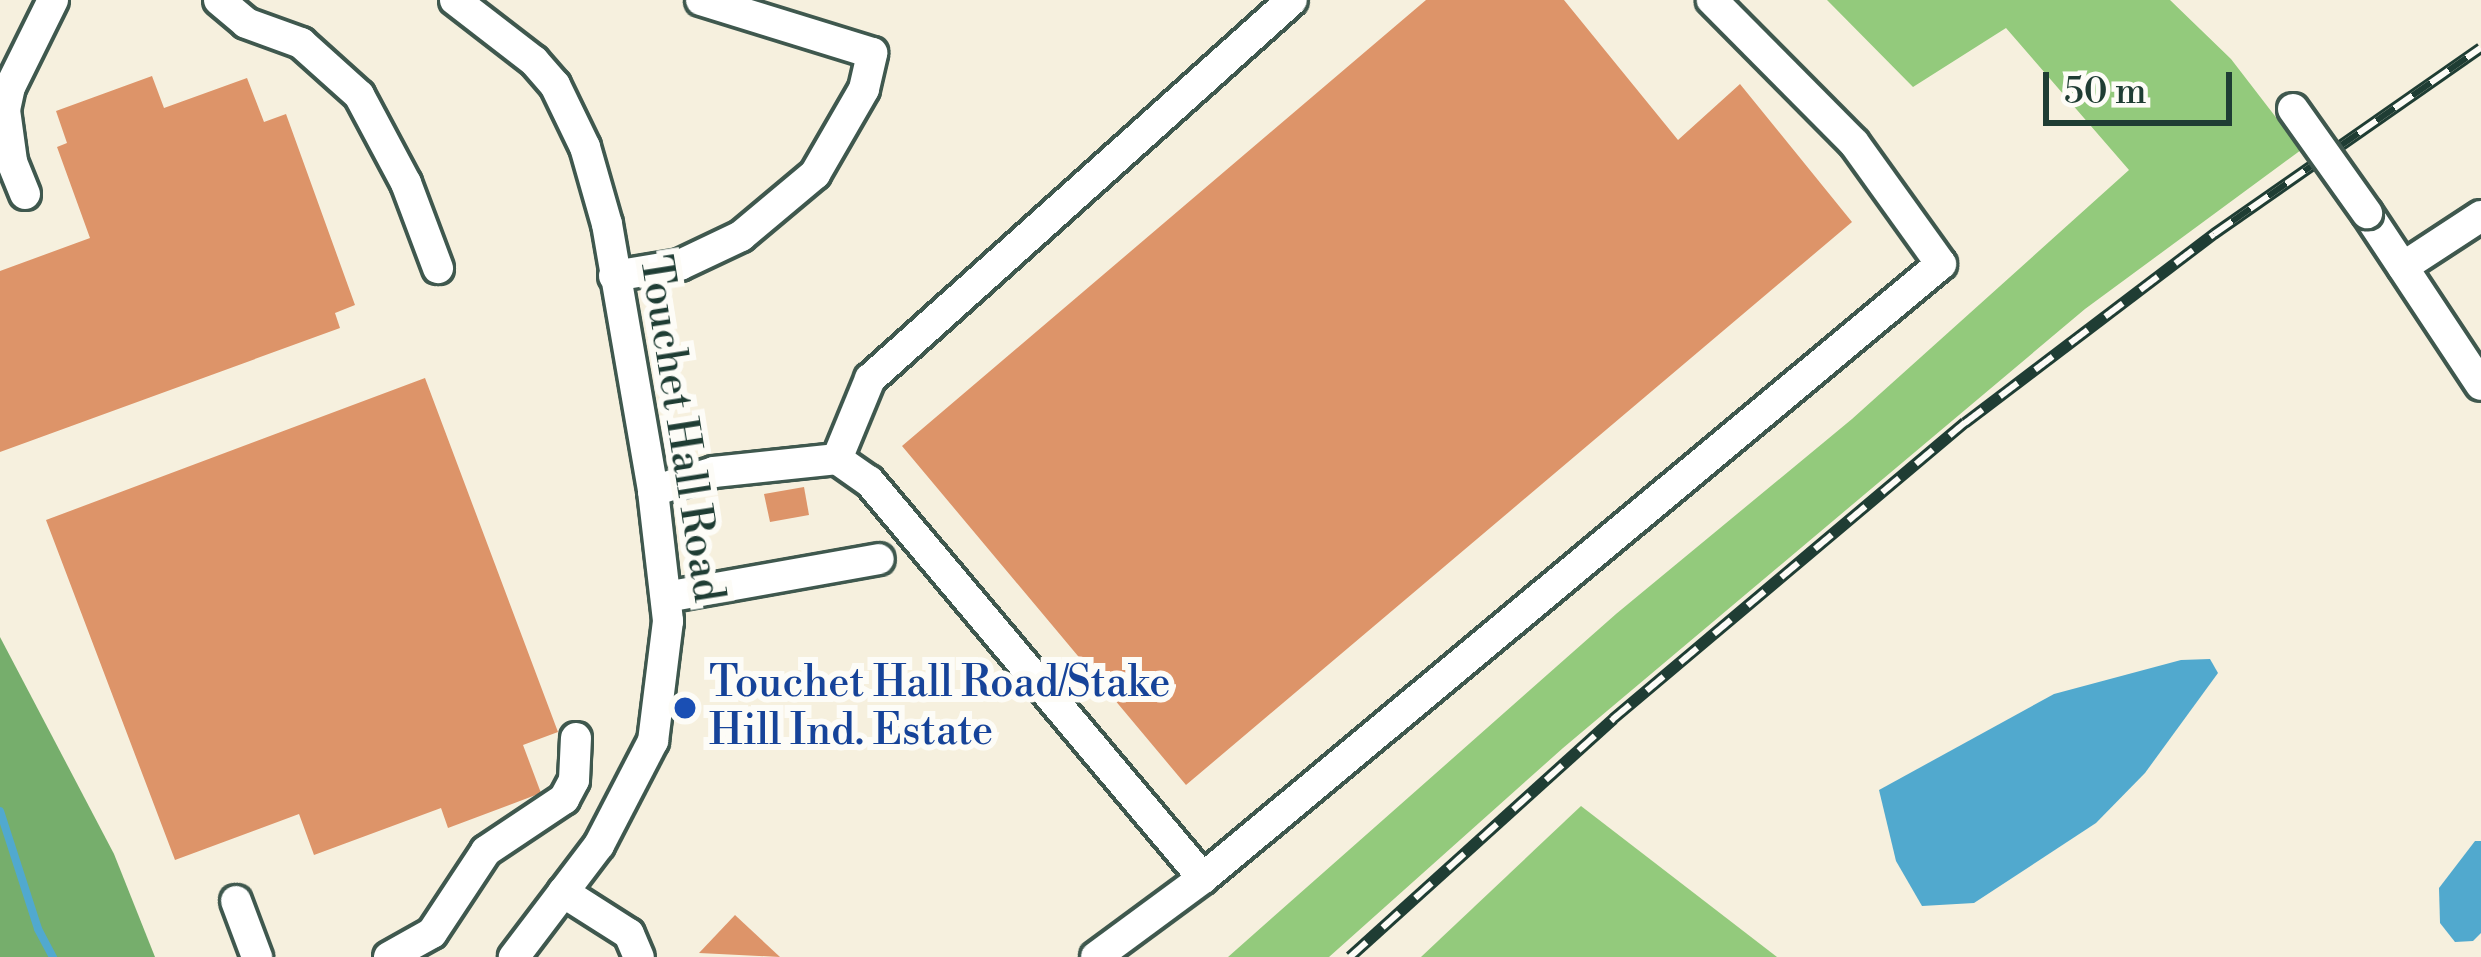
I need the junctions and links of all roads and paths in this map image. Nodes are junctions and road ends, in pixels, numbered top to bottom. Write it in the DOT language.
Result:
graph roads {
  1 [pos="53,0"];
  2 [pos="219,0"];
  3 [pos="455,0"];
  4 [pos="701,0"];
  5 [pos="1292,0"];
  6 [pos="1712,0"];
  7 [pos="2293,109"];
  8 [pos="25,194"];
  9 [pos="2481,217"];
  10 [pos="2403,267"];
  11 [pos="438,268"];
  12 [pos="614,276"];
  13 [pos="2481,385"];
  14 [pos="837,459"];
  15 [pos="653,491"];
  16 [pos="879,559"];
  17 [pos="666,597"];
  18 [pos="576,738"];
  19 [pos="1203,878"];
  20 [pos="563,892"];
  21 [pos="236,901"];
  22 [pos="257,957"];
  23 [pos="389,957"];
  24 [pos="514,957"];
  25 [pos="639,957"];
  26 [pos="1096,957"];
  1 -- 8 [label="street"];
  2 -- 11 [label="street"];
  3 -- 12 [label="street, Touchet Hall Road"];
  4 -- 12 [label="street"];
  5 -- 14 [label="street"];
  6 -- 19 [label="street"];
  7 -- 10 [label="street, bridge"];
  9 -- 10 [label="street"];
  10 -- 13 [label="street"];
  12 -- 15 [label="street, Touchet Hall Road"];
  14 -- 15 [label="street"];
  14 -- 19 [label="street"];
  15 -- 17 [label="street, Touchet Hall Road"];
  16 -- 17 [label="street"];
  17 -- 20 [label="street, Touchet Hall Road"];
  18 -- 23 [label="street"];
  19 -- 26 [label="street"];
  20 -- 24 [label="street, Touchet Hall Road"];
  20 -- 25 [label="street"];
  21 -- 22 [label="street"];
}
